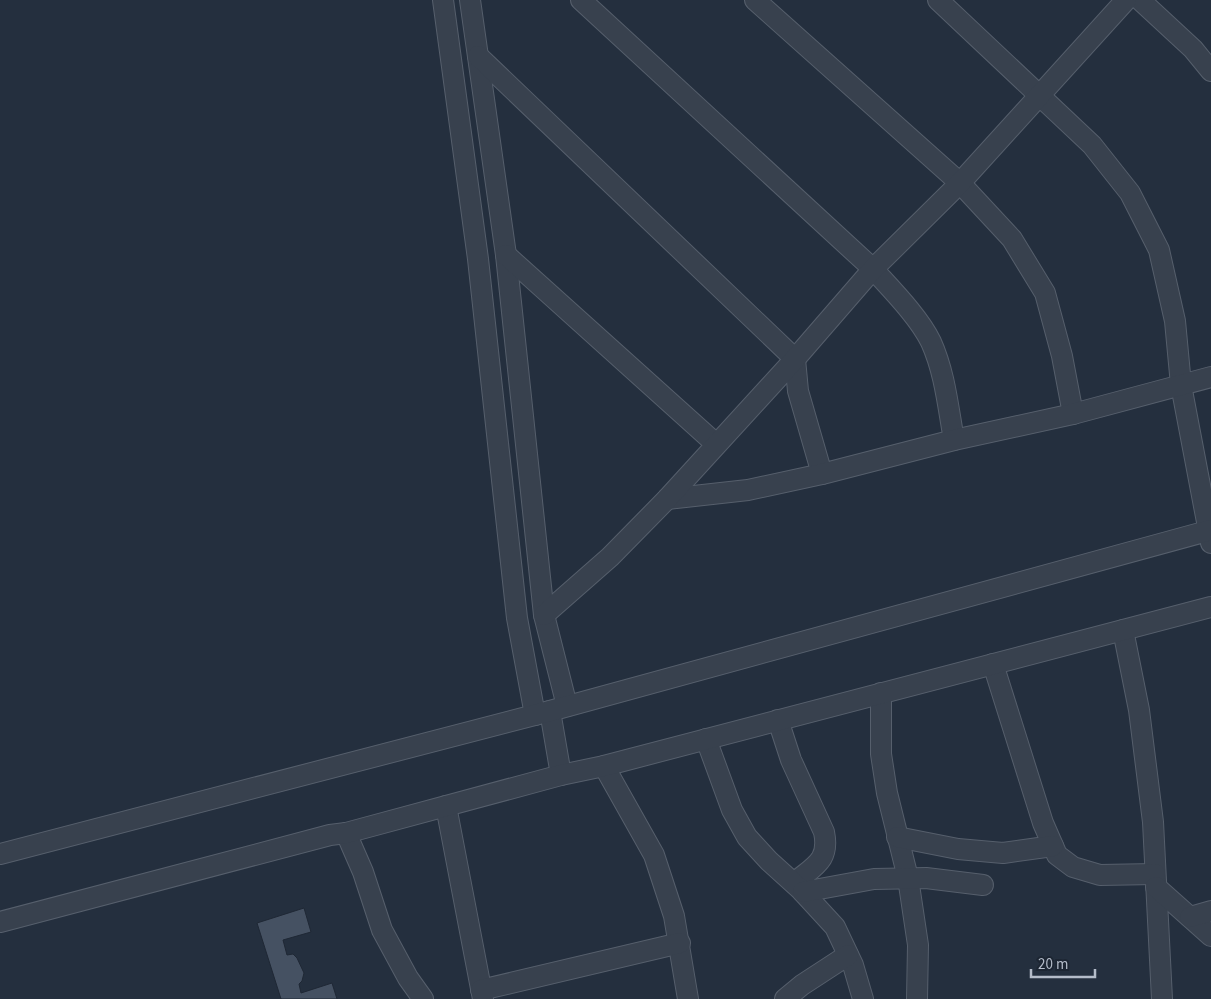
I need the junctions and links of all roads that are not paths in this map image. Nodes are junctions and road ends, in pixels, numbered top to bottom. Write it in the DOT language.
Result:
graph roads {
  1 [pos="443,0"];
  2 [pos="470,0"];
  3 [pos="581,0"];
  4 [pos="754,0"];
  5 [pos="938,0"];
  6 [pos="1126,0"];
  7 [pos="1140,0"];
  8 [pos="478,56"];
  9 [pos="1211,71"];
  10 [pos="1039,95"];
  11 [pos="960,183"];
  12 [pos="506,255"];
  13 [pos="873,269"];
  14 [pos="795,359"];
  15 [pos="1211,377"];
  16 [pos="1181,385"];
  17 [pos="1073,414"];
  18 [pos="954,440"];
  19 [pos="716,444"];
  20 [pos="822,474"];
  21 [pos="667,499"];
  22 [pos="1210,534"];
  23 [pos="1211,607"];
  24 [pos="544,615"];
  25 [pos="1123,630"];
  26 [pos="993,664"];
  27 [pos="881,693"];
  28 [pos="551,711"];
  29 [pos="778,720"];
  30 [pos="706,739"];
  31 [pos="604,766"];
  32 [pos="562,775"];
  33 [pos="446,806"];
  34 [pos="346,833"];
  35 [pos="897,837"];
  36 [pos="1053,846"];
  37 [pos="0,854"];
  38 [pos="908,878"];
  39 [pos="1156,880"];
  40 [pos="983,885"];
  41 [pos="799,888"];
  42 [pos="1211,911"];
  43 [pos="1190,917"];
  44 [pos="0,922"];
  45 [pos="1211,936"];
  46 [pos="680,943"];
  47 [pos="848,955"];
  48 [pos="482,995"];
  49 [pos="422,999"];
  50 [pos="688,999"];
  51 [pos="785,999"];
  52 [pos="863,999"];
  53 [pos="917,999"];
  54 [pos="1162,999"];
  1 -- 28 [label="street"];
  2 -- 8 [label="street"];
  3 -- 13 [label="street"];
  4 -- 11 [label="street"];
  5 -- 10 [label="street"];
  6 -- 10 [label="street"];
  7 -- 9 [label="street"];
  8 -- 12 [label="street"];
  8 -- 14 [label="street"];
  10 -- 11 [label="street"];
  10 -- 16 [label="street"];
  11 -- 13 [label="street"];
  11 -- 17 [label="street"];
  12 -- 19 [label="street"];
  12 -- 24 [label="street"];
  13 -- 14 [label="street"];
  13 -- 18 [label="street"];
  14 -- 19 [label="street"];
  14 -- 20 [label="street"];
  15 -- 16 [label="street"];
  16 -- 17 [label="street"];
  16 -- 22 [label="street"];
  17 -- 18 [label="street"];
  18 -- 20 [label="street"];
  19 -- 21 [label="street"];
  20 -- 21 [label="street"];
  21 -- 24 [label="street"];
  22 -- 28 [label="street"];
  23 -- 25 [label="street"];
  24 -- 28 [label="street"];
  25 -- 26 [label="street"];
  25 -- 39 [label="street"];
  26 -- 27 [label="street"];
  26 -- 36 [label="street"];
  27 -- 29 [label="street"];
  27 -- 35 [label="street"];
  28 -- 32 [label="street"];
  28 -- 37 [label="street"];
  29 -- 30 [label="street"];
  29 -- 41 [label="street"];
  30 -- 31 [label="street"];
  30 -- 41 [label="street"];
  31 -- 32 [label="street"];
  31 -- 46 [label="street"];
  32 -- 33 [label="street"];
  33 -- 34 [label="street"];
  33 -- 48 [label="street"];
  34 -- 44 [label="street"];
  34 -- 49 [label="street"];
  35 -- 36 [label="street"];
  35 -- 38 [label="street"];
  36 -- 39 [label="street"];
  38 -- 40 [label="street"];
  38 -- 41 [label="street"];
  38 -- 53 [label="street"];
  39 -- 43 [label="street"];
  39 -- 54 [label="street"];
  41 -- 47 [label="street"];
  42 -- 43 [label="street"];
  43 -- 45 [label="street"];
  46 -- 48 [label="street"];
  46 -- 50 [label="street"];
  47 -- 51 [label="street"];
  47 -- 52 [label="street"];
}
